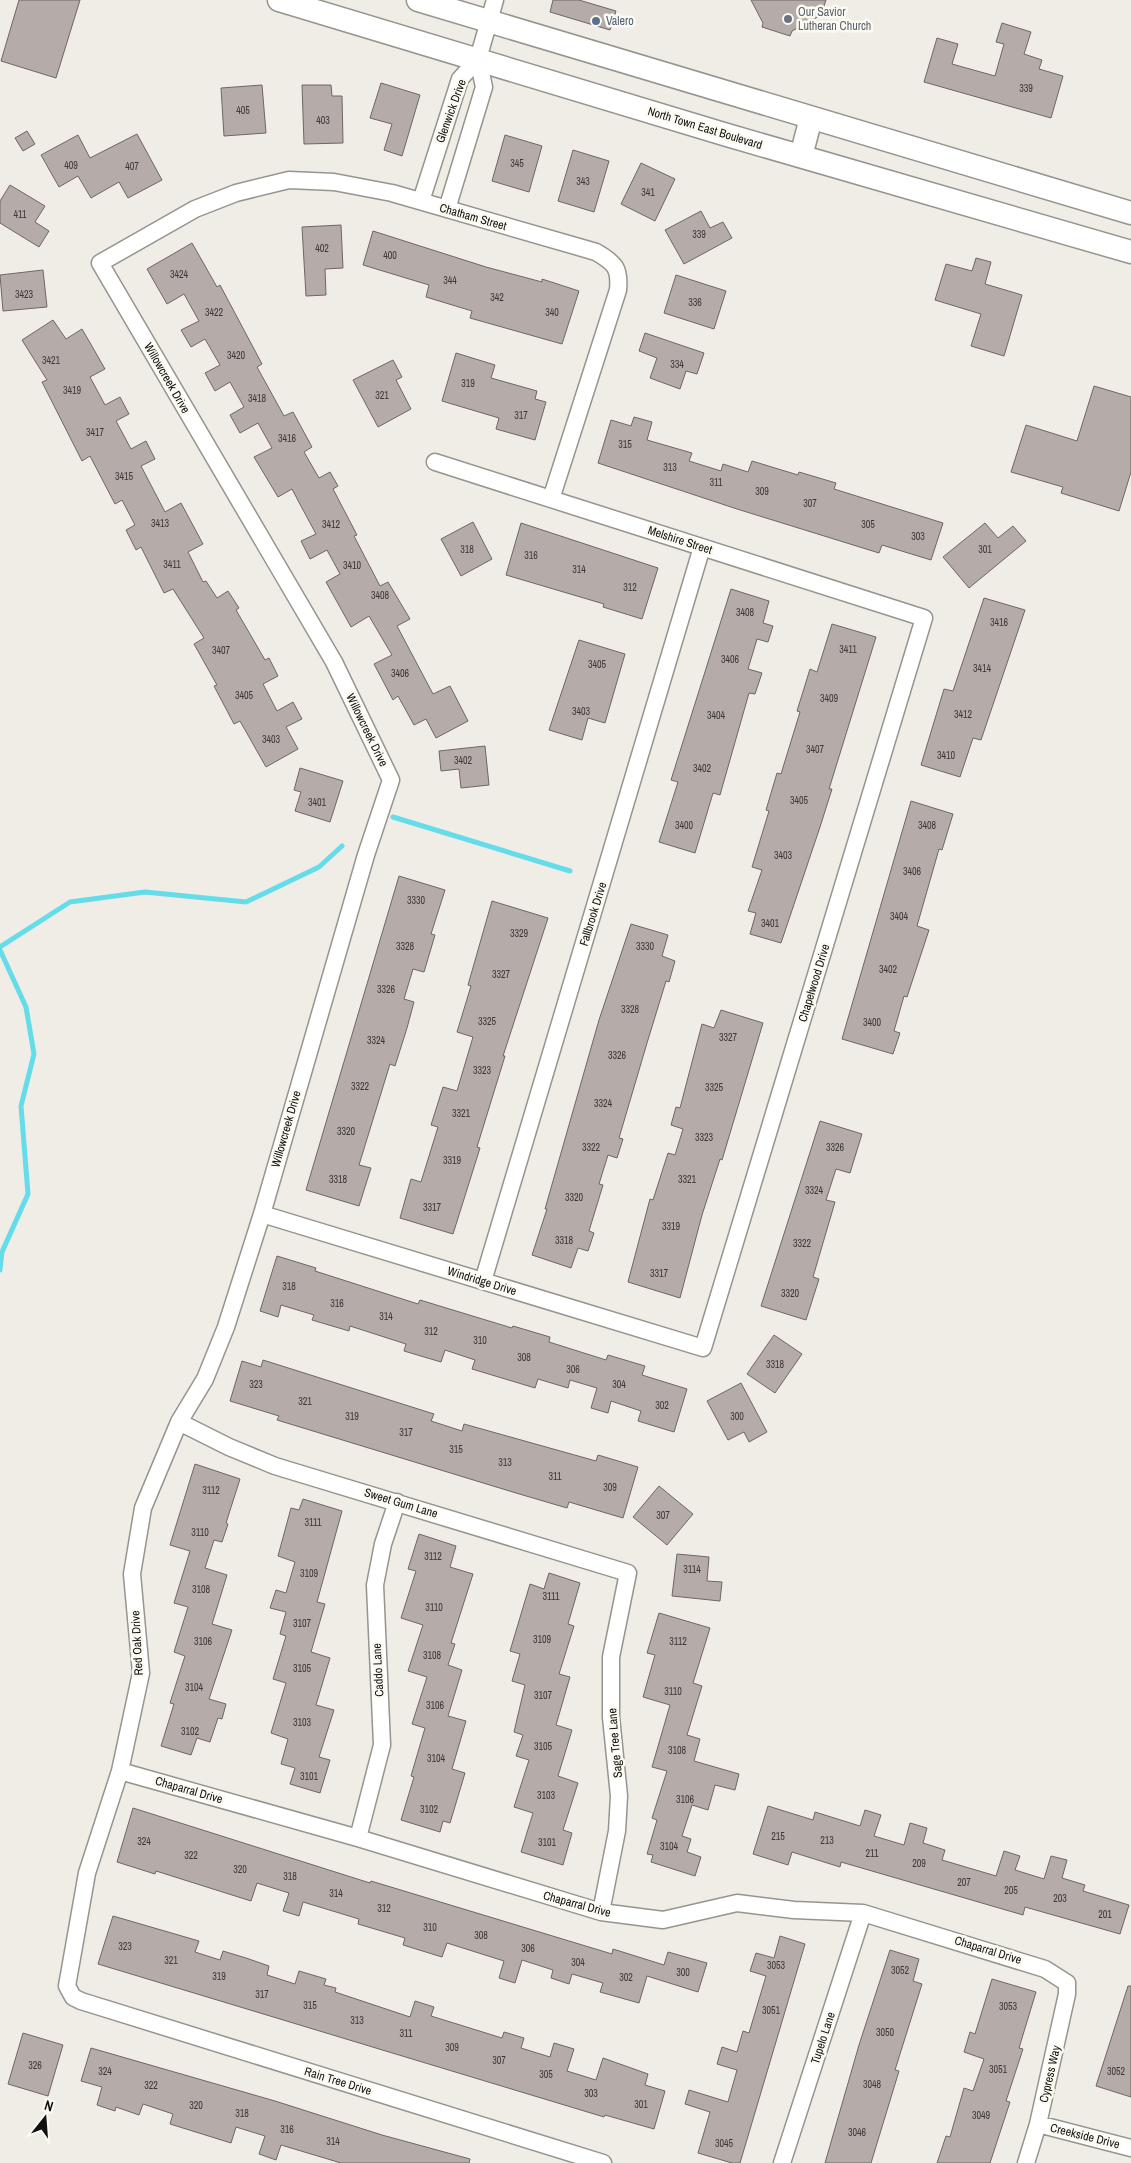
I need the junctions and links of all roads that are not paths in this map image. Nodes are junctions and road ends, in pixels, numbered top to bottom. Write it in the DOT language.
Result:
graph roads {
  1 [pos="280,0"];
  2 [pos="418,0"];
  3 [pos="492,11"];
  4 [pos="478,59"];
  5 [pos="811,118"];
  6 [pos="801,156"];
  7 [pos="421,201"];
  8 [pos="447,209"];
  9 [pos="1131,213"];
  10 [pos="1131,252"];
  11 [pos="100,263"];
  12 [pos="435,462"];
  13 [pos="551,499"];
  14 [pos="702,547"];
  15 [pos="924,618"];
  16 [pos="262,1214"];
  17 [pos="484,1282"];
  18 [pos="226,1327"];
  19 [pos="703,1348"];
  20 [pos="179,1422"];
  21 [pos="398,1502"];
  22 [pos="628,1574"];
  23 [pos="120,1771"];
  24 [pos="358,1838"];
  25 [pos="601,1912"];
  26 [pos="863,1913"];
  27 [pos="1067,1983"];
  28 [pos="73,1997"];
  29 [pos="1038,2124"];
  30 [pos="1131,2148"];
  31 [pos="603,2163"];
  32 [pos="782,2163"];
  33 [pos="1026,2163"];
  1 -- 4 [label="main road, North Town East Boulevard"];
  2 -- 3 [label="main road"];
  3 -- 4 [label="street"];
  3 -- 5 [label="main road"];
  4 -- 6 [label="main road, North Town East Boulevard"];
  4 -- 7 [label="street, Glenwick Drive"];
  4 -- 8 [label="street, Glenwick Drive"];
  5 -- 6 [label="main road"];
  5 -- 9 [label="main road"];
  6 -- 10 [label="main road, North Town East Boulevard"];
  7 -- 8 [label="street, Chatham Street"];
  7 -- 11 [label="street, Chatham Street"];
  8 -- 13 [label="street, Chatham Street"];
  11 -- 16 [label="street, Willowcreek Drive"];
  12 -- 13 [label="street, Melshire Street"];
  13 -- 14 [label="street, Melshire Street"];
  14 -- 15 [label="street, Melshire Street"];
  14 -- 17 [label="street, Fallbrook Drive"];
  15 -- 19 [label="street, Chapelwood Drive"];
  16 -- 17 [label="street, Windridge Drive"];
  16 -- 18 [label="street, Willowcreek Drive"];
  17 -- 19 [label="street, Windridge Drive"];
  18 -- 20 [label="street, Red Oak Drive"];
  20 -- 21 [label="street, Sweet Gum Lane"];
  20 -- 23 [label="street, Red Oak Drive"];
  21 -- 22 [label="street, Sweet Gum Lane"];
  21 -- 24 [label="street, Caddo Lane"];
  22 -- 25 [label="street, Sage Tree Lane"];
  23 -- 24 [label="street, Chaparral Drive"];
  23 -- 28 [label="street, Red Oak Drive"];
  24 -- 25 [label="street, Chaparral Drive"];
  25 -- 26 [label="street, Chaparral Drive"];
  26 -- 27 [label="street, Chaparral Drive"];
  26 -- 32 [label="street, Tupelo Lane"];
  27 -- 29 [label="street, Cypress Way"];
  28 -- 31 [label="street, Rain Tree Drive"];
  29 -- 30 [label="street, Creekside Drive"];
  29 -- 33 [label="street, Cypress Way"];
}
